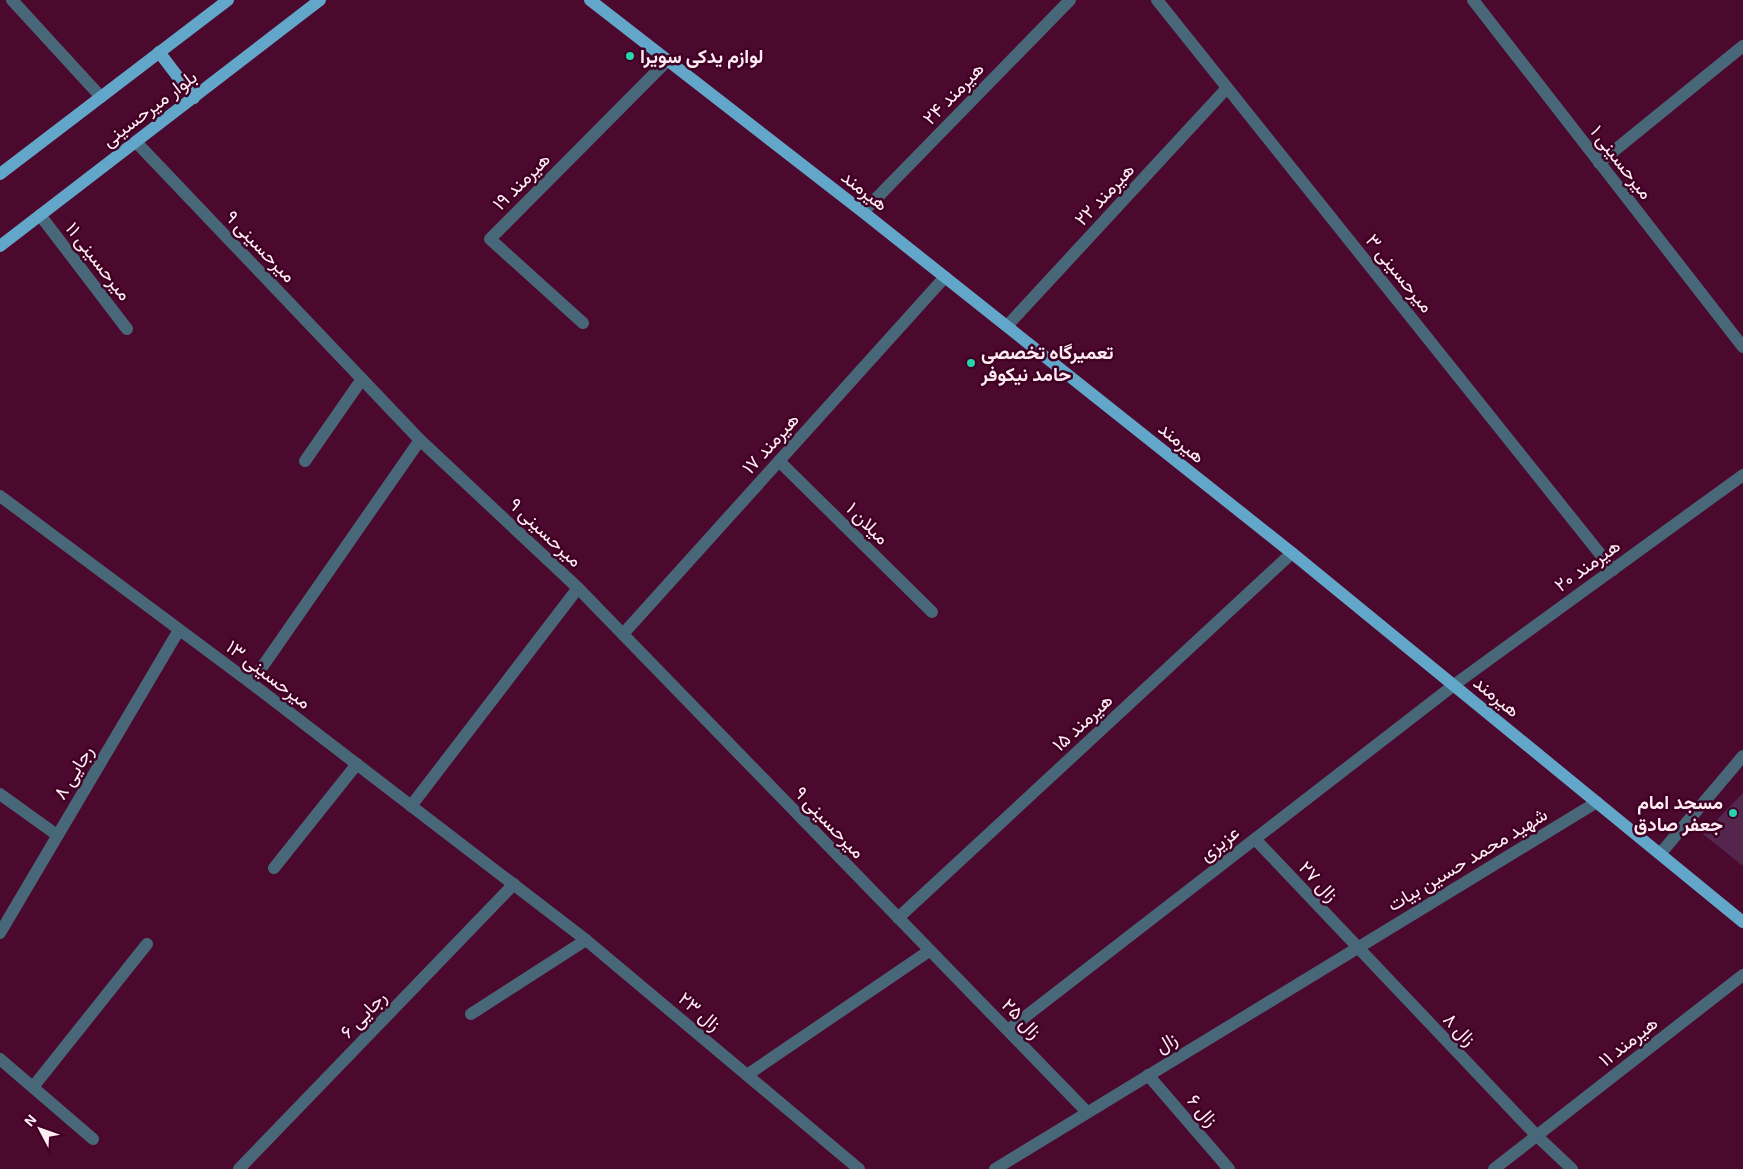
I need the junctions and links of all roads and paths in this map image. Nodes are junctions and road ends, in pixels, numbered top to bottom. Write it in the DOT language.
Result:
graph roads {
  1 [pos="12,0"];
  2 [pos="228,0"];
  3 [pos="320,0"];
  4 [pos="590,0"];
  5 [pos="1070,0"];
  6 [pos="1157,0"];
  7 [pos="1472,0"];
  8 [pos="1743,46"];
  9 [pos="159,52"];
  10 [pos="668,60"];
  11 [pos="1227,88"];
  12 [pos="101,97"];
  13 [pos="194,98"];
  14 [pos="136,142"];
  15 [pos="1599,163"];
  16 [pos="0,174"];
  17 [pos="864,212"];
  18 [pos="40,215"];
  19 [pos="0,246"];
  20 [pos="945,277"];
  21 [pos="583,323"];
  22 [pos="1007,326"];
  23 [pos="128,329"];
  24 [pos="1743,347"];
  25 [pos="362,379"];
  26 [pos="420,440"];
  27 [pos="306,461"];
  28 [pos="779,461"];
  29 [pos="1743,475"];
  30 [pos="0,496"];
  31 [pos="1292,553"];
  32 [pos="1613,570"];
  33 [pos="578,588"];
  34 [pos="932,612"];
  35 [pos="179,630"];
  36 [pos="623,634"];
  37 [pos="251,683"];
  38 [pos="1454,685"];
  39 [pos="1743,756"];
  40 [pos="357,764"];
  41 [pos="0,794"];
  42 [pos="1597,802"];
  43 [pos="411,806"];
  44 [pos="57,834"];
  45 [pos="1255,839"];
  46 [pos="1660,854"];
  47 [pos="274,868"];
  48 [pos="514,884"];
  49 [pos="898,918"];
  50 [pos="1743,922"];
  51 [pos="0,933"];
  52 [pos="586,940"];
  53 [pos="147,944"];
  54 [pos="1357,948"];
  55 [pos="929,951"];
  56 [pos="1743,975"];
  57 [pos="471,1014"];
  58 [pos="1008,1030"];
  59 [pos="0,1059"];
  60 [pos="746,1075"];
  61 [pos="1148,1075"];
  62 [pos="33,1087"];
  63 [pos="1087,1112"];
  64 [pos="1537,1136"];
  65 [pos="93,1139"];
  66 [pos="239,1169"];
  67 [pos="859,1169"];
  68 [pos="995,1169"];
  69 [pos="1229,1169"];
  70 [pos="1494,1169"];
  71 [pos="1572,1169"];
  1 -- 12 [label="street"];
  2 -- 9 [label="main road, بلوار میرحسینی"];
  3 -- 13 [label="main road, بلوار میرحسینی"];
  4 -- 10 [label="main road, هیرمند"];
  5 -- 17 [label="street, هیرمند ۲۴"];
  6 -- 11 [label="street, میرحسینی ۳"];
  7 -- 15 [label="street, میرحسینی ۱"];
  8 -- 15 [label="street"];
  9 -- 12 [label="main road, بلوار میرحسینی"];
  9 -- 13 [label="main road"];
  10 -- 17 [label="main road, هیرمند"];
  10 -- 21 [label="street, هیرمند ۱۹"];
  11 -- 22 [label="street, هیرمند ۲۲"];
  11 -- 32 [label="street, میرحسینی ۳"];
  12 -- 16 [label="main road, بلوار میرحسینی"];
  13 -- 14 [label="main road, بلوار میرحسینی"];
  14 -- 18 [label="main road, بلوار میرحسینی"];
  14 -- 25 [label="street, میرحسینی ۹"];
  15 -- 24 [label="street, میرحسینی ۱"];
  17 -- 20 [label="main road, هیرمند"];
  18 -- 19 [label="main road, بلوار میرحسینی"];
  18 -- 23 [label="street, میرحسینی ۱۱"];
  20 -- 22 [label="main road, هیرمند"];
  20 -- 28 [label="street, هیرمند ۱۷"];
  22 -- 31 [label="main road, هیرمند"];
  25 -- 26 [label="street, میرحسینی ۹"];
  25 -- 27 [label="street"];
  26 -- 33 [label="street, میرحسینی ۹"];
  26 -- 37 [label="street"];
  28 -- 34 [label="street, میلان ۱"];
  28 -- 36 [label="street, هیرمند ۱۷"];
  29 -- 32 [label="street, هیرمند ۲۰"];
  30 -- 35 [label="street, میرحسینی ۱۳"];
  31 -- 38 [label="main road, هیرمند"];
  31 -- 49 [label="street, هیرمند ۱۵"];
  32 -- 38 [label="street, هیرمند ۲۰"];
  33 -- 36 [label="street, میرحسینی ۹"];
  33 -- 43 [label="street"];
  35 -- 37 [label="street, میرحسینی ۱۳"];
  35 -- 44 [label="street, رجایی ۸"];
  36 -- 49 [label="street, میرحسینی ۹"];
  37 -- 40 [label="street, میرحسینی ۱۳"];
  38 -- 42 [label="main road, هیرمند"];
  38 -- 45 [label="street, عزیزی"];
  39 -- 46 [label="street"];
  40 -- 43 [label="street, میرحسینی ۱۳"];
  40 -- 47 [label="street"];
  41 -- 44 [label="street"];
  42 -- 46 [label="main road, هیرمند"];
  42 -- 54 [label="street, شهید محمد حسین بیات"];
  43 -- 48 [label="street, میرحسینی ۱۳"];
  44 -- 51 [label="street, رجایی ۸"];
  45 -- 54 [label="street, زال ۲۷"];
  45 -- 58 [label="street, عزیزی"];
  46 -- 50 [label="main road, هیرمند"];
  48 -- 52 [label="street, زال ۲۳"];
  48 -- 66 [label="street, رجایی ۶"];
  49 -- 55 [label="street, میرحسینی ۹"];
  52 -- 57 [label="street"];
  52 -- 60 [label="street, زال ۲۳"];
  53 -- 62 [label="street"];
  54 -- 61 [label="street, زال"];
  54 -- 64 [label="street, زال ۸"];
  55 -- 58 [label="street, زال ۲۵"];
  55 -- 60 [label="street"];
  56 -- 64 [label="street, هیرمند ۱۱"];
  58 -- 63 [label="street, زال ۲۵"];
  59 -- 62 [label="street"];
  60 -- 67 [label="street, زال ۲۳"];
  61 -- 63 [label="street, زال"];
  61 -- 69 [label="street, زال ۶"];
  62 -- 65 [label="street"];
  63 -- 68 [label="street, زال"];
  64 -- 70 [label="street, هیرمند ۱۱"];
  64 -- 71 [label="street, زال ۸"];
}
